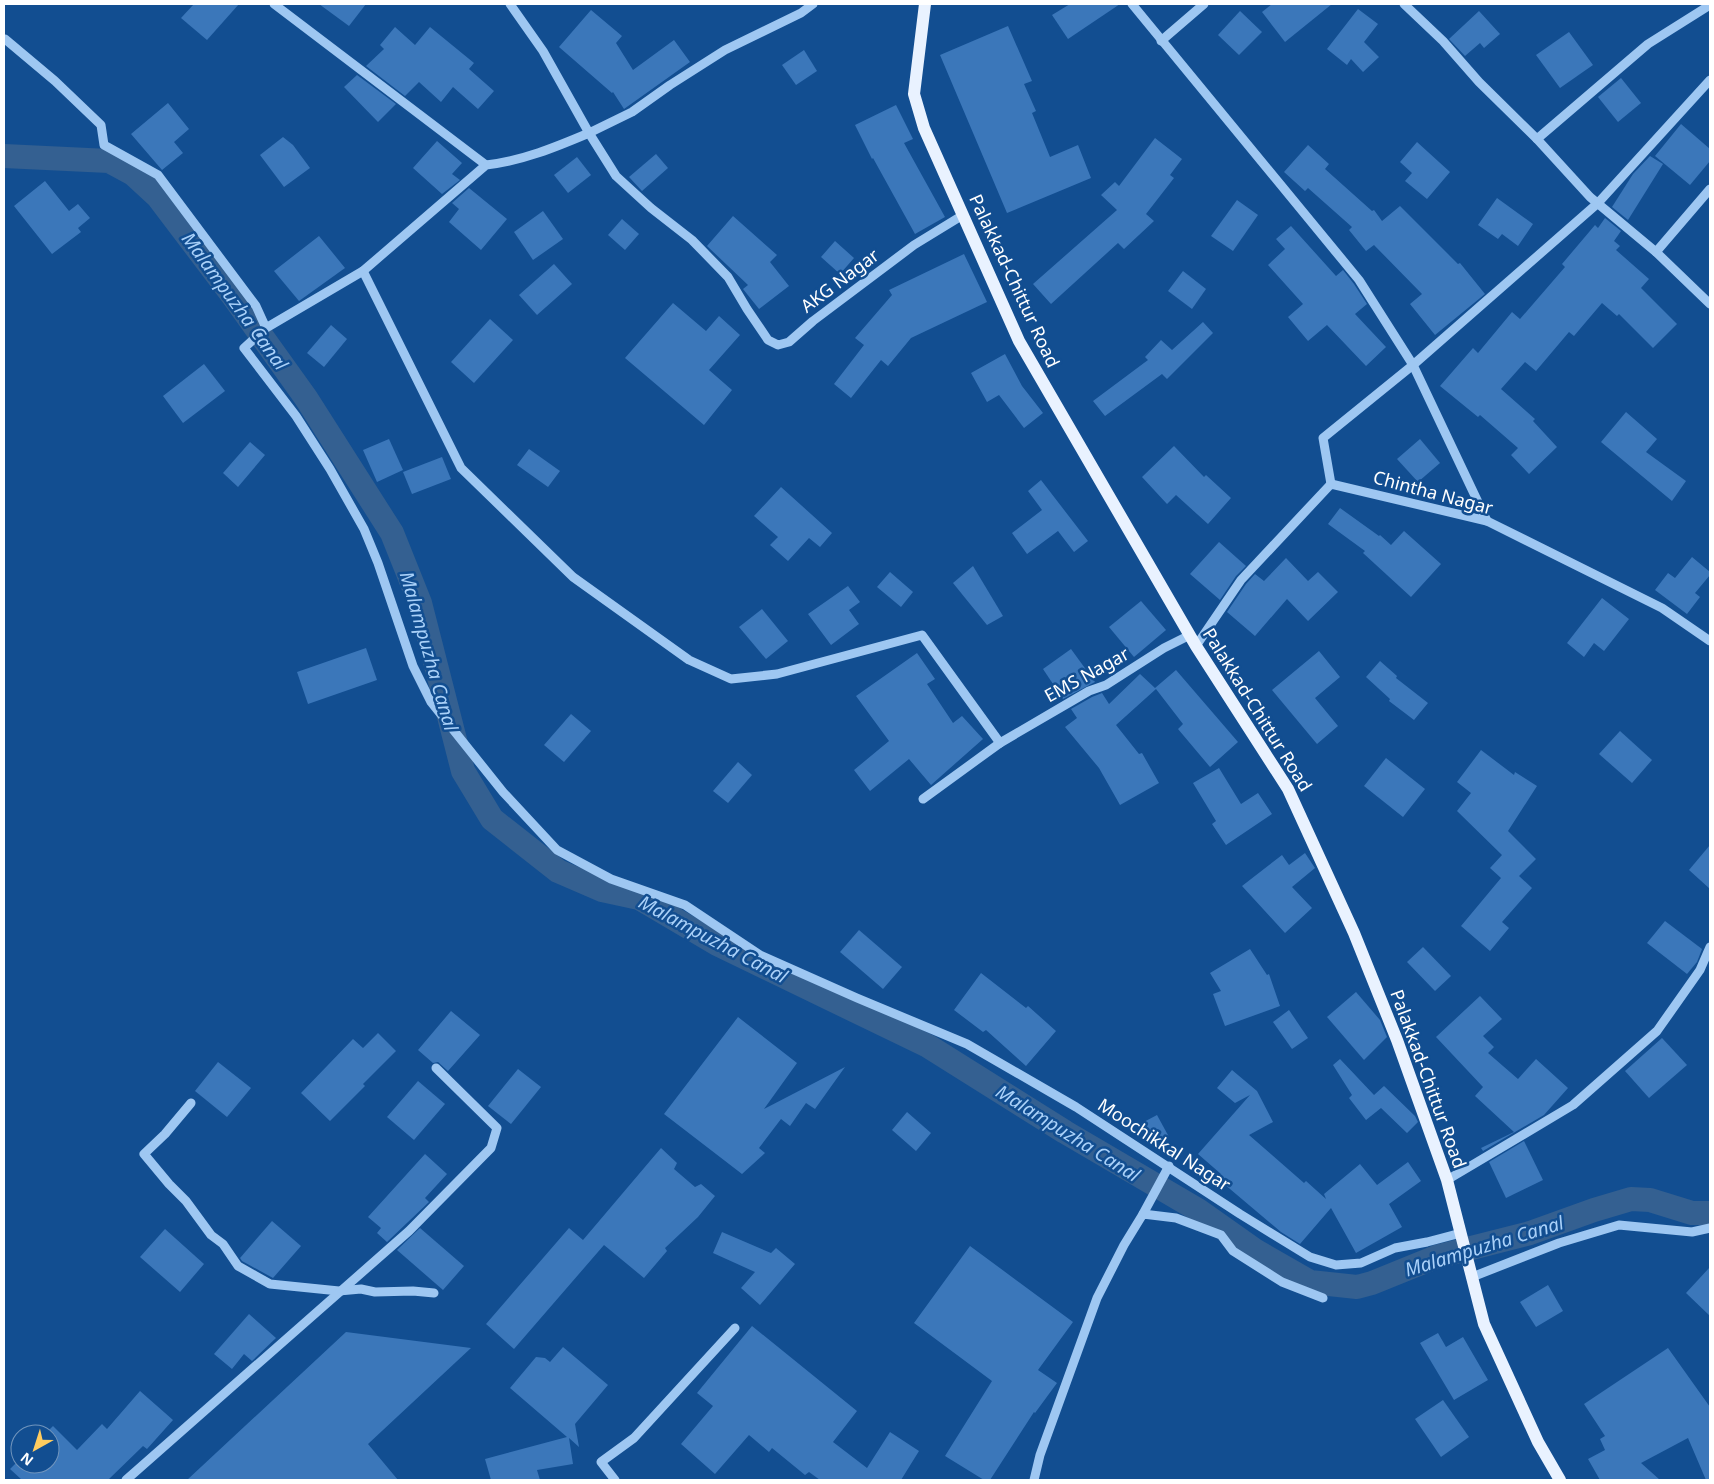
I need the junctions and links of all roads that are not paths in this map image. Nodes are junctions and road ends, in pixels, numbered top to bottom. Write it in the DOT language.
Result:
graph roads {
  1 [pos="274,4"];
  2 [pos="510,4"];
  3 [pos="813,4"];
  4 [pos="926,4"];
  5 [pos="1132,4"];
  6 [pos="1204,4"];
  7 [pos="1404,4"];
  8 [pos="1710,5"];
  9 [pos="5,39"];
  10 [pos="1161,41"];
  11 [pos="1710,80"];
  12 [pos="589,133"];
  13 [pos="1537,139"];
  14 [pos="486,165"];
  15 [pos="1710,189"];
  16 [pos="1598,203"];
  17 [pos="963,216"];
  18 [pos="1656,252"];
  19 [pos="363,271"];
  20 [pos="1710,304"];
  21 [pos="266,328"];
  22 [pos="1413,365"];
  23 [pos="1332,484"];
  24 [pos="1487,521"];
  25 [pos="1193,641"];
  26 [pos="1710,641"];
  27 [pos="1000,743"];
  28 [pos="923,799"];
  29 [pos="1710,947"];
  30 [pos="436,1068"];
  31 [pos="191,1103"];
  32 [pos="1169,1166"];
  33 [pos="1447,1180"];
  34 [pos="1143,1214"];
  35 [pos="1710,1228"];
  36 [pos="1461,1233"];
  37 [pos="1472,1276"];
  38 [pos="339,1291"];
  39 [pos="434,1293"];
  40 [pos="1323,1298"];
  41 [pos="734,1328"];
  42 [pos="126,1480"];
  43 [pos="614,1480"];
  44 [pos="1034,1480"];
  45 [pos="1560,1480"];
  1 -- 14 [label="street"];
  2 -- 12 [label="street, AKG Nagar"];
  3 -- 12 [label="street"];
  4 -- 17 [label="main road, Palakkad-Chittur Road"];
  5 -- 10 [label="street"];
  6 -- 10 [label="street"];
  7 -- 13 [label="street"];
  8 -- 13 [label="street"];
  9 -- 21 [label="street"];
  10 -- 22 [label="street"];
  11 -- 16 [label="street"];
  12 -- 14 [label="street"];
  12 -- 17 [label="street, AKG Nagar"];
  13 -- 16 [label="street"];
  14 -- 19 [label="street"];
  15 -- 18 [label="street"];
  16 -- 18 [label="street"];
  16 -- 22 [label="street"];
  17 -- 25 [label="main road, Palakkad-Chittur Road"];
  18 -- 20 [label="street"];
  19 -- 21 [label="street"];
  19 -- 27 [label="street"];
  21 -- 32 [label="street, Moochikkal Nagar"];
  22 -- 23 [label="street"];
  22 -- 24 [label="street"];
  23 -- 24 [label="street, Chintha Nagar"];
  23 -- 25 [label="street"];
  24 -- 26 [label="street, Chintha Nagar"];
  25 -- 27 [label="street, EMS Nagar"];
  25 -- 33 [label="main road, Palakkad-Chittur Road"];
  27 -- 28 [label="street, EMS Nagar"];
  29 -- 33 [label="street"];
  30 -- 38 [label="street"];
  31 -- 38 [label="street"];
  32 -- 34 [label="street"];
  32 -- 36 [label="street, Moochikkal Nagar"];
  33 -- 36 [label="main road, Palakkad-Chittur Road"];
  34 -- 40 [label="street"];
  34 -- 44 [label="street"];
  35 -- 37 [label="street"];
  36 -- 37 [label="main road, Palakkad-Chittur Road"];
  37 -- 45 [label="main road, Palakkad-Chittur Road"];
  38 -- 39 [label="street"];
  38 -- 42 [label="street"];
  41 -- 43 [label="street"];
}
